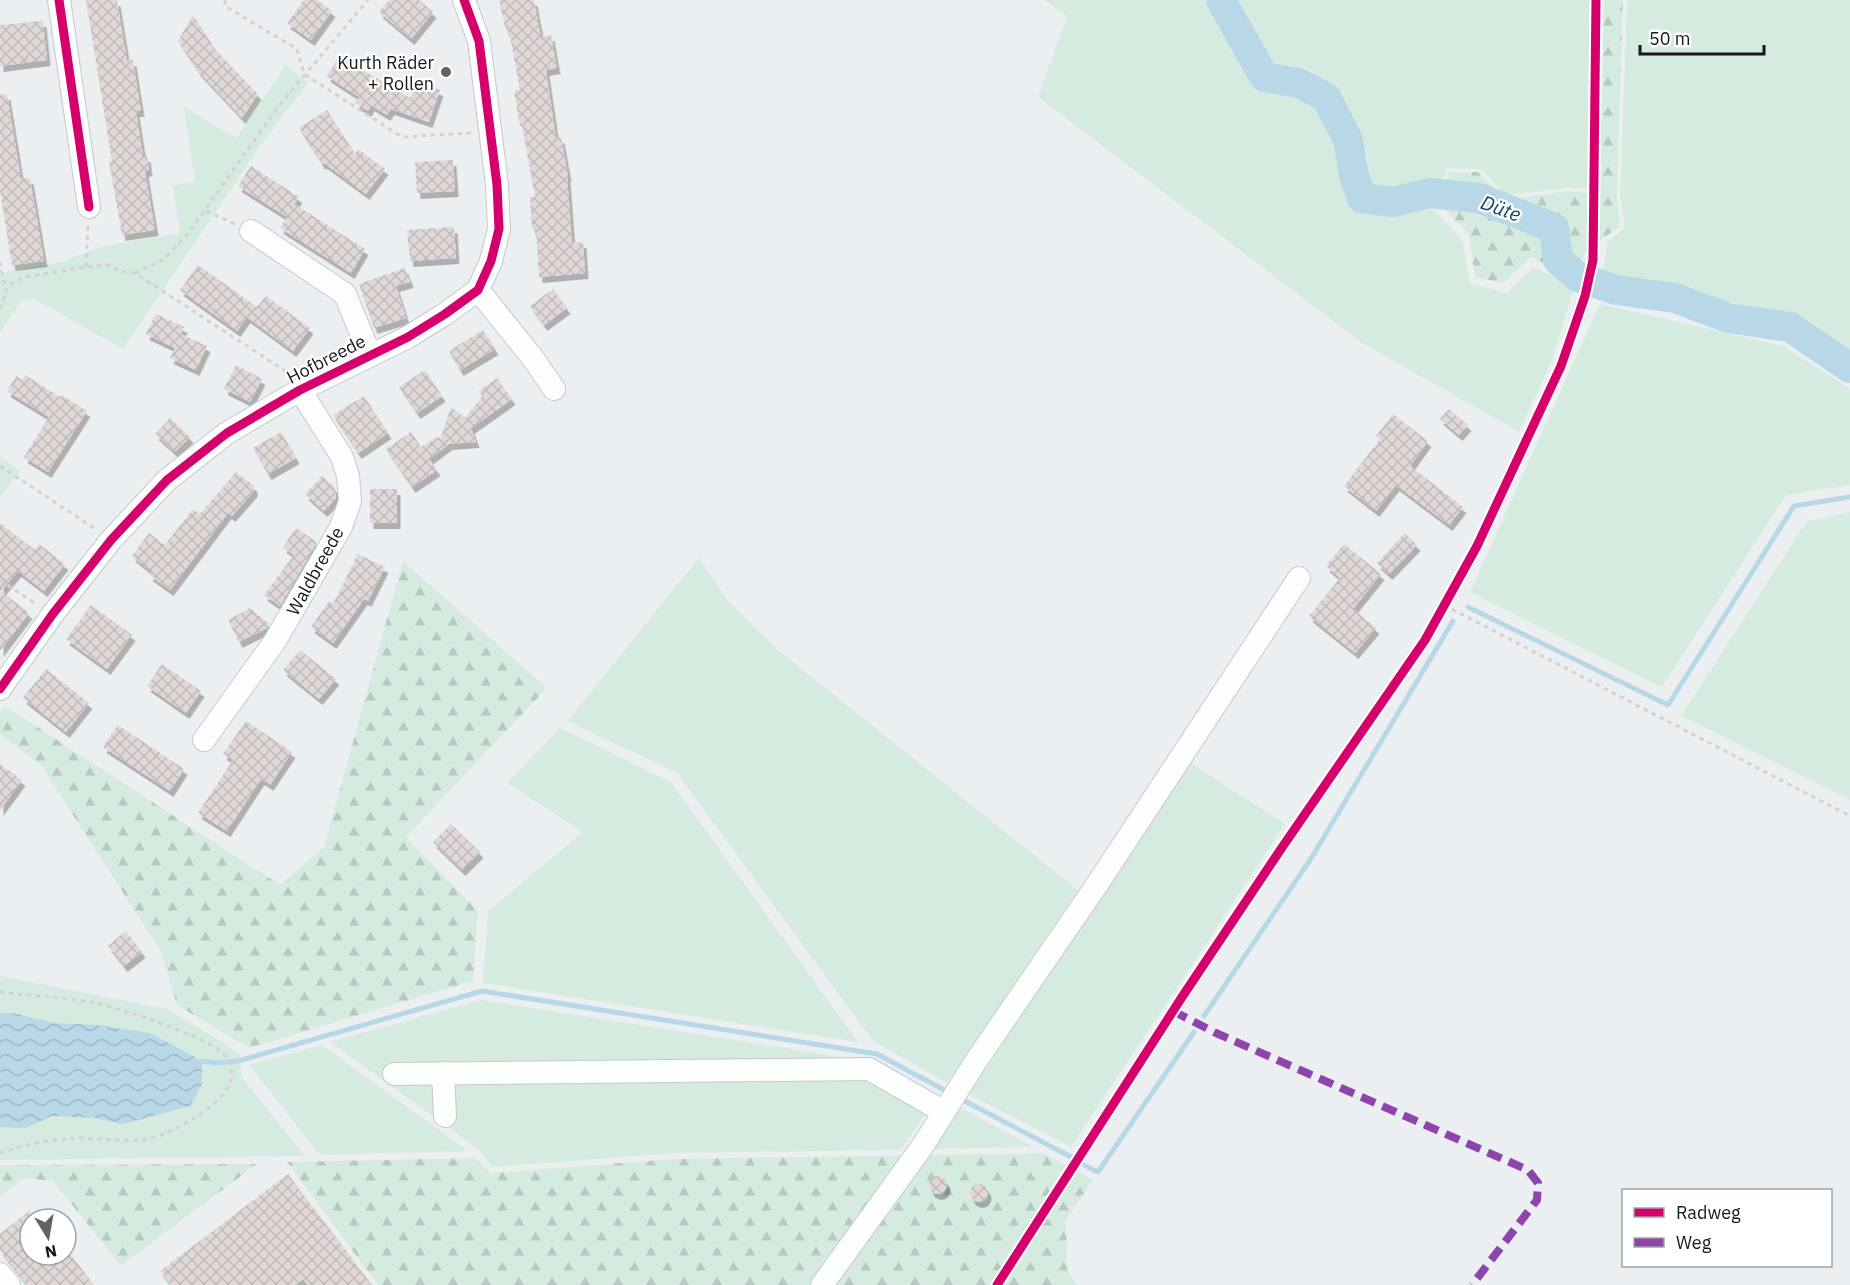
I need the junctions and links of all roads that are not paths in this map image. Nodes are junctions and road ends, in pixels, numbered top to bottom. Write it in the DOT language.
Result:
graph roads {
  1 [pos="59,0"];
  2 [pos="464,0"];
  3 [pos="89,207"];
  4 [pos="250,231"];
  5 [pos="478,290"];
  6 [pos="370,355"];
  7 [pos="554,389"];
  8 [pos="300,390"];
  9 [pos="1299,578"];
  10 [pos="0,689"];
  11 [pos="204,740"];
  12 [pos="443,1073"];
  13 [pos="394,1074"];
  14 [pos="944,1112"];
  15 [pos="445,1116"];
  16 [pos="0,1274"];
  17 [pos="9,1285"];
  18 [pos="822,1285"];
  1 -- 3 [label="street"];
  2 -- 5 [label="street, Hofbreede"];
  4 -- 6 [label="street, Hofbreede"];
  5 -- 6 [label="street, Hofbreede"];
  5 -- 7 [label="street"];
  6 -- 8 [label="street, Hofbreede"];
  8 -- 10 [label="street, Hofbreede"];
  8 -- 11 [label="street, Waldbreede"];
  9 -- 14 [label="street"];
  12 -- 13 [label="street"];
  12 -- 14 [label="street"];
  12 -- 15 [label="street"];
  14 -- 18 [label="street"];
  16 -- 17 [label="street"];
}
